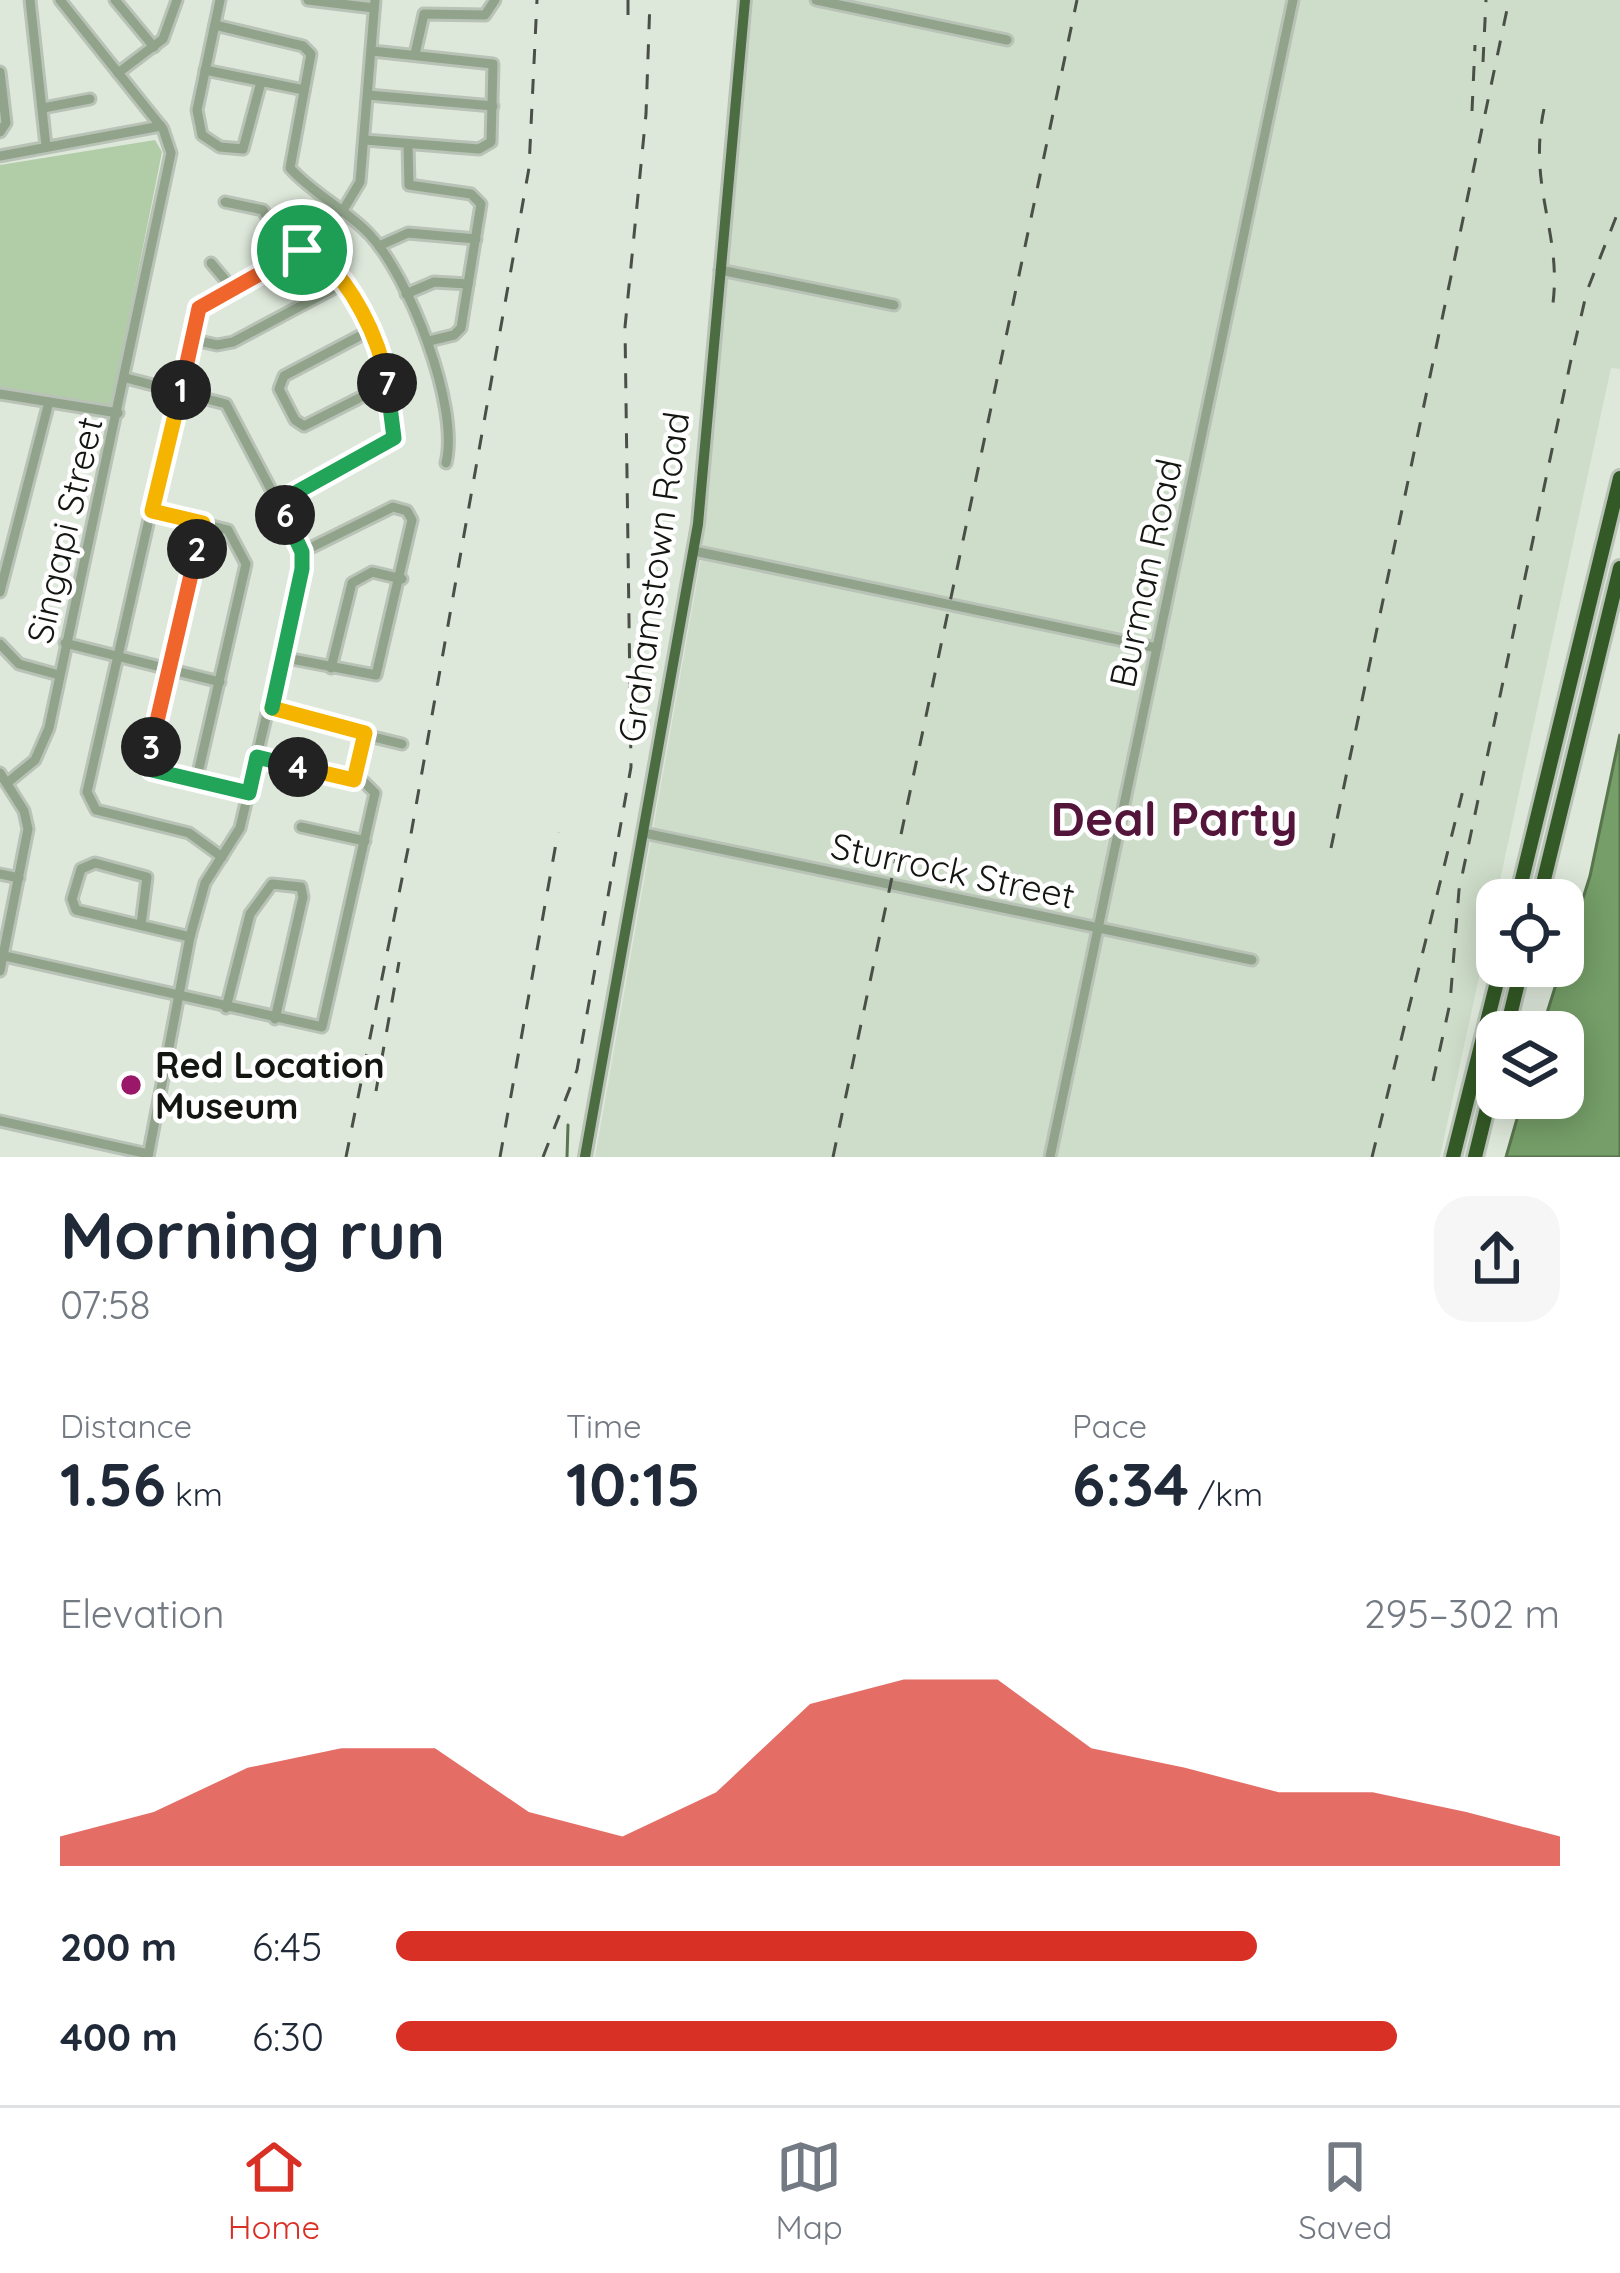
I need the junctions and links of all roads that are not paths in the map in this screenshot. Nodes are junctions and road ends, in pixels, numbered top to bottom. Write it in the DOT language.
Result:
graph roads {
  1 [pos="30,0"];
  2 [pos="60,0"];
  3 [pos="115,0"];
  4 [pos="176,0"];
  5 [pos="220,0"];
  6 [pos="308,0"];
  7 [pos="495,0"];
  8 [pos="745,0"];
  9 [pos="816,0"];
  10 [pos="1293,0"];
  11 [pos="374,4"];
  12 [pos="215,26"];
  13 [pos="1007,40"];
  14 [pos="154,47"];
  15 [pos="372,51"];
  16 [pos="416,54"];
  17 [pos="205,70"];
  18 [pos="0,72"];
  19 [pos="118,74"];
  20 [pos="261,82"];
  21 [pos="304,91"];
  22 [pos="368,95"];
  23 [pos="90,99"];
  24 [pos="493,106"];
  25 [pos="43,108"];
  26 [pos="161,126"];
  27 [pos="0,132"];
  28 [pos="365,140"];
  29 [pos="407,145"];
  30 [pos="46,146"];
  31 [pos="0,156"];
  32 [pos="225,202"];
  33 [pos="342,212"];
  34 [pos="476,239"];
  35 [pos="379,246"];
  36 [pos="288,258"];
  37 [pos="211,263"];
  38 [pos="720,270"];
  39 [pos="342,284"];
  40 [pos="468,284"];
  41 [pos="232,288"];
  42 [pos="406,294"];
  43 [pos="895,305"];
  44 [pos="371,330"];
  45 [pos="190,339"];
  46 [pos="429,341"];
  47 [pos="126,378"];
  48 [pos="387,384"];
  49 [pos="181,391"];
  50 [pos="0,394"];
  51 [pos="49,403"];
  52 [pos="118,413"];
  53 [pos="446,463"];
  54 [pos="1620,478"];
  55 [pos="279,502"];
  56 [pos="152,511"];
  57 [pos="203,523"];
  58 [pos="694,551"];
  59 [pos="302,552"];
  60 [pos="1620,568"];
  61 [pos="401,579"];
  62 [pos="0,592"];
  63 [pos="65,643"];
  64 [pos="0,644"];
  65 [pos="1157,648"];
  66 [pos="118,656"];
  67 [pos="281,657"];
  68 [pos="168,668"];
  69 [pos="331,668"];
  70 [pos="59,675"];
  71 [pos="220,682"];
  72 [pos="269,707"];
  73 [pos="365,736"];
  74 [pos="402,744"];
  75 [pos="257,757"];
  76 [pos="4,778"];
  77 [pos="354,780"];
  78 [pos="196,782"];
  79 [pos="249,793"];
  80 [pos="301,826"];
  81 [pos="644,832"];
  82 [pos="365,841"];
  83 [pos="222,857"];
  84 [pos="0,874"];
  85 [pos="20,878"];
  86 [pos="1522,879"];
  87 [pos="1544,879"];
  88 [pos="141,925"];
  89 [pos="1098,927"];
  90 [pos="190,937"];
  91 [pos="2,956"];
  92 [pos="1252,960"];
  93 [pos="0,970"];
  94 [pos="1496,987"];
  95 [pos="176,996"];
  96 [pos="226,1008"];
  97 [pos="275,1019"];
  98 [pos="1484,1119"];
  99 [pos="0,1121"];
  100 [pos="148,1156"];
  101 [pos="585,1157"];
  102 [pos="1050,1157"];
  103 [pos="1453,1157"];
  104 [pos="1474,1157"];
  1 -- 25 [label="street"];
  2 -- 19 [label="street"];
  3 -- 14 [label="street"];
  4 -- 14 [label="street"];
  5 -- 12 [label="street"];
  6 -- 11 [label="street"];
  7 -- 16 [label="street"];
  8 -- 38 [label="main road, Grahamstown Road"];
  9 -- 13 [label="street"];
  10 -- 65 [label="street, Burman Road"];
  11 -- 15 [label="street"];
  12 -- 17 [label="street"];
  12 -- 21 [label="street"];
  14 -- 19 [label="street"];
  15 -- 16 [label="street"];
  15 -- 22 [label="street"];
  16 -- 24 [label="street"];
  17 -- 20 [label="street"];
  17 -- 20 [label="street"];
  18 -- 27 [label="street"];
  19 -- 26 [label="street"];
  20 -- 21 [label="street"];
  21 -- 33 [label="street"];
  22 -- 24 [label="street"];
  22 -- 28 [label="street"];
  23 -- 25 [label="street"];
  24 -- 29 [label="street"];
  25 -- 30 [label="street"];
  26 -- 30 [label="street"];
  26 -- 47 [label="street, Singapi Street"];
  28 -- 29 [label="street"];
  28 -- 33 [label="street"];
  29 -- 34 [label="street"];
  30 -- 31 [label="street"];
  32 -- 36 [label="street"];
  33 -- 35 [label="street"];
  34 -- 35 [label="street"];
  34 -- 40 [label="street"];
  35 -- 42 [label="street"];
  36 -- 39 [label="street"];
  36 -- 41 [label="street"];
  37 -- 41 [label="street"];
  38 -- 43 [label="street"];
  38 -- 58 [label="main road, Grahamstown Road"];
  39 -- 44 [label="street"];
  39 -- 45 [label="street"];
  40 -- 42 [label="street"];
  40 -- 46 [label="street"];
  41 -- 45 [label="street"];
  42 -- 46 [label="street"];
  44 -- 48 [label="street"];
  44 -- 48 [label="street"];
  45 -- 49 [label="street"];
  46 -- 53 [label="street"];
  47 -- 49 [label="street"];
  47 -- 52 [label="street, Singapi Street"];
  48 -- 55 [label="street"];
  49 -- 55 [label="street"];
  49 -- 56 [label="street"];
  50 -- 51 [label="street"];
  51 -- 52 [label="street"];
  51 -- 62 [label="street"];
  52 -- 63 [label="street, Singapi Street"];
  54 -- 86 [label="highway"];
  55 -- 59 [label="street"];
  56 -- 57 [label="street"];
  56 -- 66 [label="street"];
  57 -- 68 [label="street"];
  57 -- 71 [label="street"];
  58 -- 65 [label="street"];
  58 -- 81 [label="main road, Grahamstown Road"];
  59 -- 61 [label="street"];
  59 -- 67 [label="street"];
  60 -- 87 [label="highway"];
  61 -- 69 [label="street"];
  61 -- 69 [label="street"];
  63 -- 66 [label="street"];
  63 -- 70 [label="street, Singapi Street"];
  64 -- 70 [label="street"];
  65 -- 89 [label="street, Burman Road"];
  66 -- 68 [label="street"];
  66 -- 83 [label="street"];
  67 -- 69 [label="street"];
  67 -- 72 [label="street"];
  68 -- 71 [label="street"];
  68 -- 78 [label="street"];
  70 -- 76 [label="street, Singapi Street"];
  71 -- 78 [label="street"];
  72 -- 73 [label="street"];
  72 -- 75 [label="street"];
  73 -- 74 [label="street"];
  73 -- 77 [label="street"];
  75 -- 77 [label="street"];
  75 -- 79 [label="street"];
  76 -- 85 [label="street, Singapi Street"];
  77 -- 82 [label="street"];
  78 -- 79 [label="street"];
  79 -- 83 [label="street"];
  80 -- 82 [label="street"];
  81 -- 89 [label="street, Sturrock Street"];
  81 -- 101 [label="main road, Grahamstown Road"];
  82 -- 97 [label="street"];
  83 -- 90 [label="street"];
  84 -- 85 [label="street"];
  85 -- 91 [label="street, Singapi Street"];
  88 -- 88 [label="street"];
  88 -- 90 [label="street"];
  89 -- 92 [label="street, Sturrock Street"];
  89 -- 102 [label="street, Burman Road"];
  90 -- 95 [label="street"];
  91 -- 93 [label="street, Singapi Street"];
  91 -- 95 [label="street"];
  94 -- 103 [label="highway"];
  95 -- 96 [label="street"];
  95 -- 100 [label="street"];
  96 -- 97 [label="street"];
  96 -- 97 [label="street"];
  98 -- 104 [label="highway"];
  99 -- 100 [label="street"];
}
